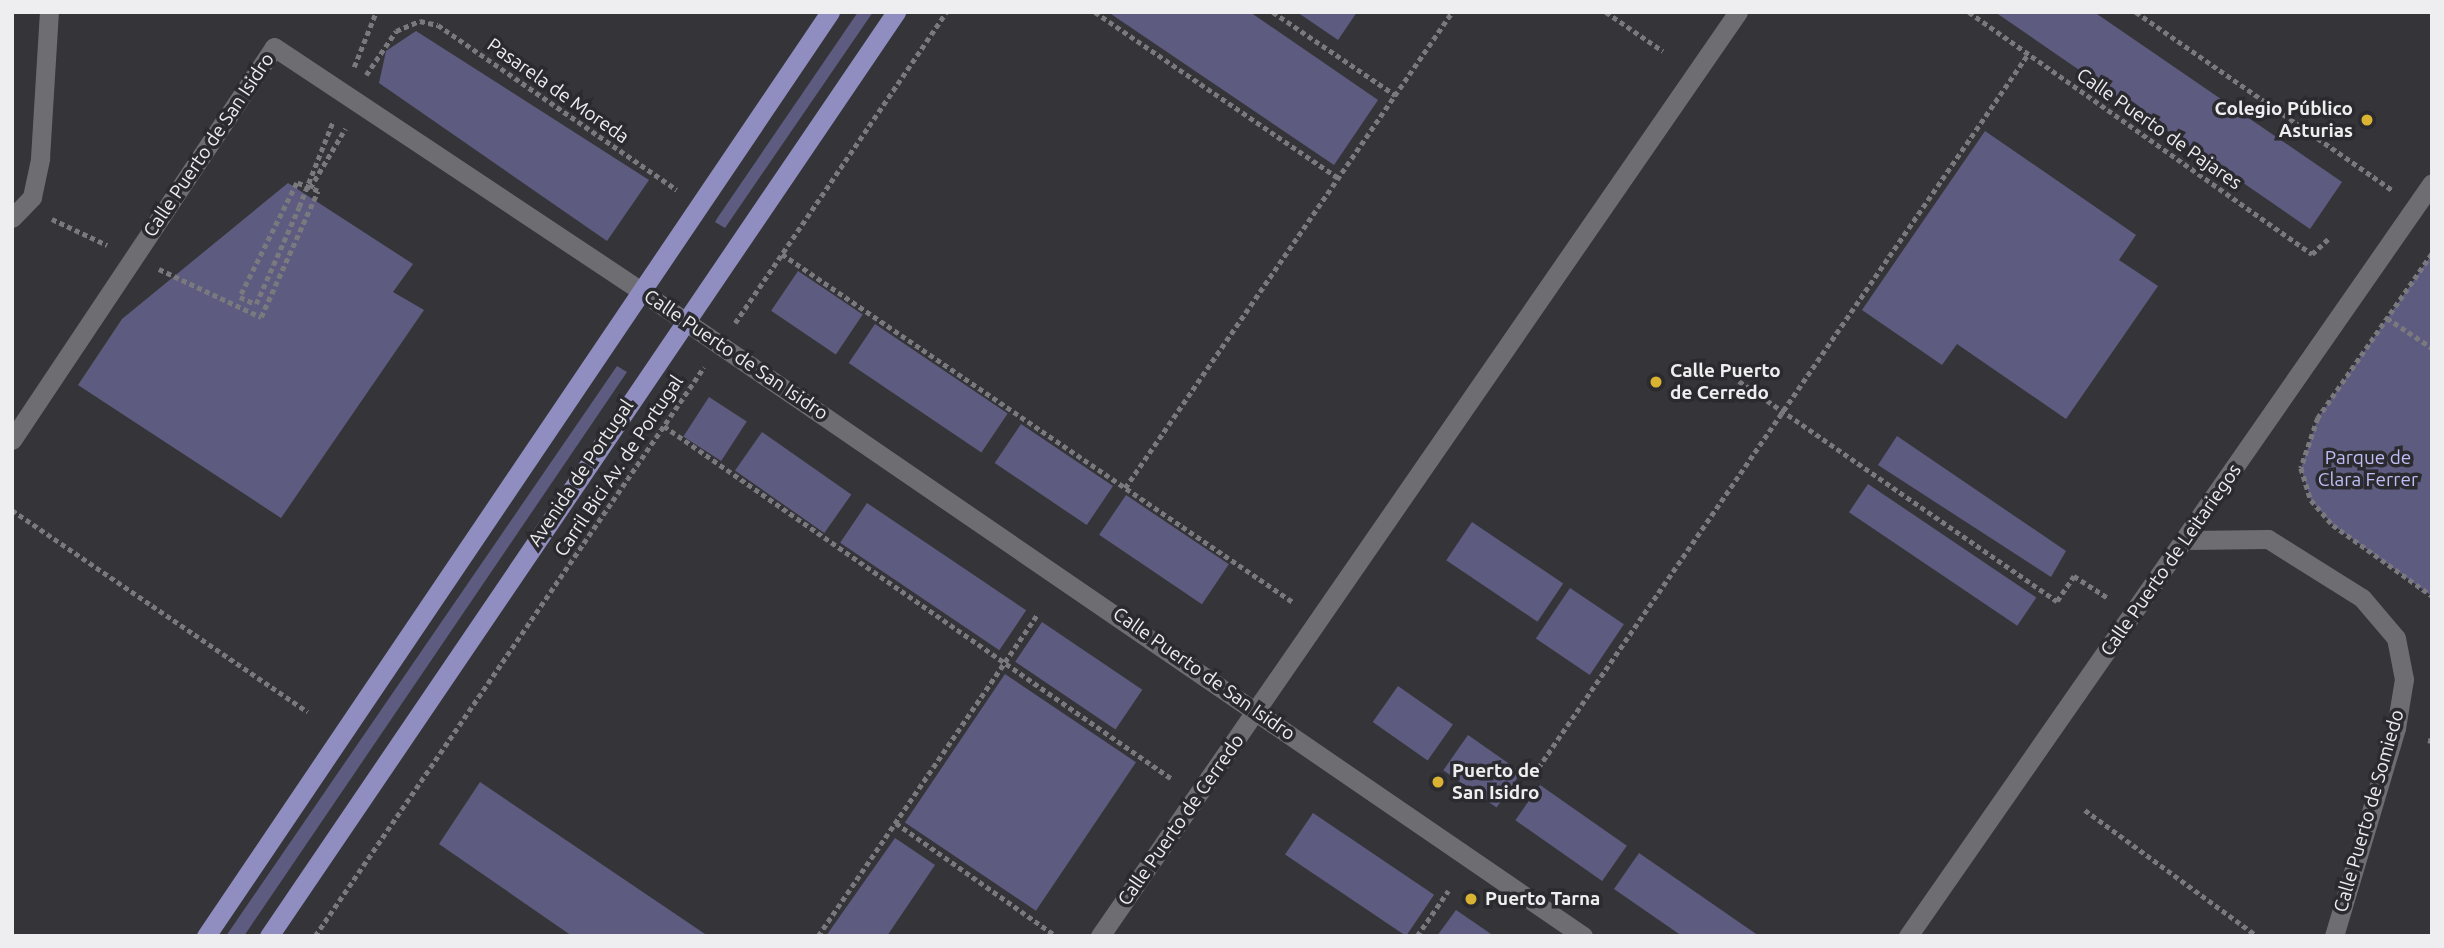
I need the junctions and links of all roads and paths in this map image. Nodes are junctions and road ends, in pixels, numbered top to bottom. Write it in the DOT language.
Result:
graph roads {
  1 [pos="50,12"];
  2 [pos="830,12"];
  3 [pos="896,12"];
  4 [pos="946,12"];
  5 [pos="1095,12"];
  6 [pos="1273,12"];
  7 [pos="1452,12"];
  8 [pos="1606,12"];
  9 [pos="1738,12"];
  10 [pos="1969,12"];
  11 [pos="2136,12"];
  12 [pos="396,31"];
  13 [pos="1663,51"];
  14 [pos="2028,54"];
  15 [pos="1395,95"];
  16 [pos="1338,178"];
  17 [pos="2432,183"];
  18 [pos="699,205"];
  19 [pos="299,206"];
  20 [pos="2415,206"];
  21 [pos="37,212"];
  22 [pos="12,218"];
  23 [pos="2330,237"];
  24 [pos="112,247"];
  25 [pos="782,254"];
  26 [pos="2432,254"];
  27 [pos="149,265"];
  28 [pos="641,291"];
  29 [pos="2387,318"];
  30 [pos="686,319"];
  31 [pos="721,343"];
  32 [pos="2432,348"];
  33 [pos="1739,381"];
  34 [pos="1782,411"];
  35 [pos="664,426"];
  36 [pos="12,440"];
  37 [pos="1125,488"];
  38 [pos="12,510"];
  39 [pos="2186,540"];
  40 [pos="2432,596"];
  41 [pos="2112,600"];
  42 [pos="1293,602"];
  43 [pos="1038,614"];
  44 [pos="1005,663"];
  45 [pos="1257,710"];
  46 [pos="308,712"];
  47 [pos="1538,768"];
  48 [pos="1172,779"];
  49 [pos="2085,810"];
  50 [pos="896,823"];
  51 [pos="1448,891"];
  52 [pos="206,936"];
  53 [pos="269,936"];
  54 [pos="315,936"];
  55 [pos="818,936"];
  56 [pos="1056,936"];
  57 [pos="1100,936"];
  58 [pos="1417,936"];
  59 [pos="1583,936"];
  60 [pos="1908,936"];
  61 [pos="2257,936"];
  62 [pos="2334,936"];
  1 -- 22 [label="street"];
  2 -- 18 [label="main road"];
  3 -- 30 [label="main road, Avenida de Portugal"];
  4 -- 25 [label="path, Carril Bici Av. de Portugal"];
  5 -- 16 [label="path"];
  6 -- 15 [label="path"];
  7 -- 15 [label="path"];
  8 -- 13 [label="path"];
  9 -- 45 [label="street, Calle Puerto de Cerredo"];
  10 -- 14 [label="path, Calle Puerto de Pajares"];
  11 -- 20 [label="path"];
  12 -- 18 [label="path, Pasarela de Moreda"];
  14 -- 23 [label="path, Calle Puerto de Pajares"];
  14 -- 34 [label="path"];
  15 -- 16 [label="path"];
  16 -- 37 [label="path"];
  17 -- 20 [label="street, Calle Puerto de Leitariegos"];
  18 -- 28 [label="main road"];
  19 -- 27 [label="path"];
  20 -- 39 [label="street, Calle Puerto de Leitariegos"];
  21 -- 24 [label="path"];
  25 -- 31 [label="path, Carril Bici Av. de Portugal"];
  25 -- 37 [label="path"];
  26 -- 29 [label="path"];
  28 -- 30 [label="street, Calle Puerto de San Isidro"];
  28 -- 36 [label="street, Calle Puerto de San Isidro"];
  28 -- 52 [label="main road"];
  29 -- 32 [label="path"];
  29 -- 40 [label="path"];
  30 -- 31 [label="street, Calle Puerto de San Isidro"];
  30 -- 53 [label="main road, Avenida de Portugal"];
  31 -- 35 [label="path, Carril Bici Av. de Portugal"];
  31 -- 45 [label="street, Calle Puerto de San Isidro"];
  33 -- 34 [label="path, Calle Puerto de Leitariegos"];
  34 -- 41 [label="path, Calle Puerto de Leitariegos"];
  34 -- 47 [label="path"];
  35 -- 44 [label="path"];
  35 -- 54 [label="path, Carril Bici Av. de Portugal"];
  37 -- 42 [label="path"];
  38 -- 46 [label="path"];
  39 -- 60 [label="street, Calle Puerto de Leitariegos"];
  39 -- 62 [label="street, Calle Puerto de Somiedo"];
  43 -- 44 [label="path"];
  44 -- 48 [label="path"];
  44 -- 50 [label="path"];
  45 -- 57 [label="street, Calle Puerto de Cerredo"];
  45 -- 59 [label="street, Calle Puerto de San Isidro"];
  49 -- 61 [label="path"];
  50 -- 55 [label="path"];
  50 -- 56 [label="path"];
  51 -- 58 [label="path"];
}
